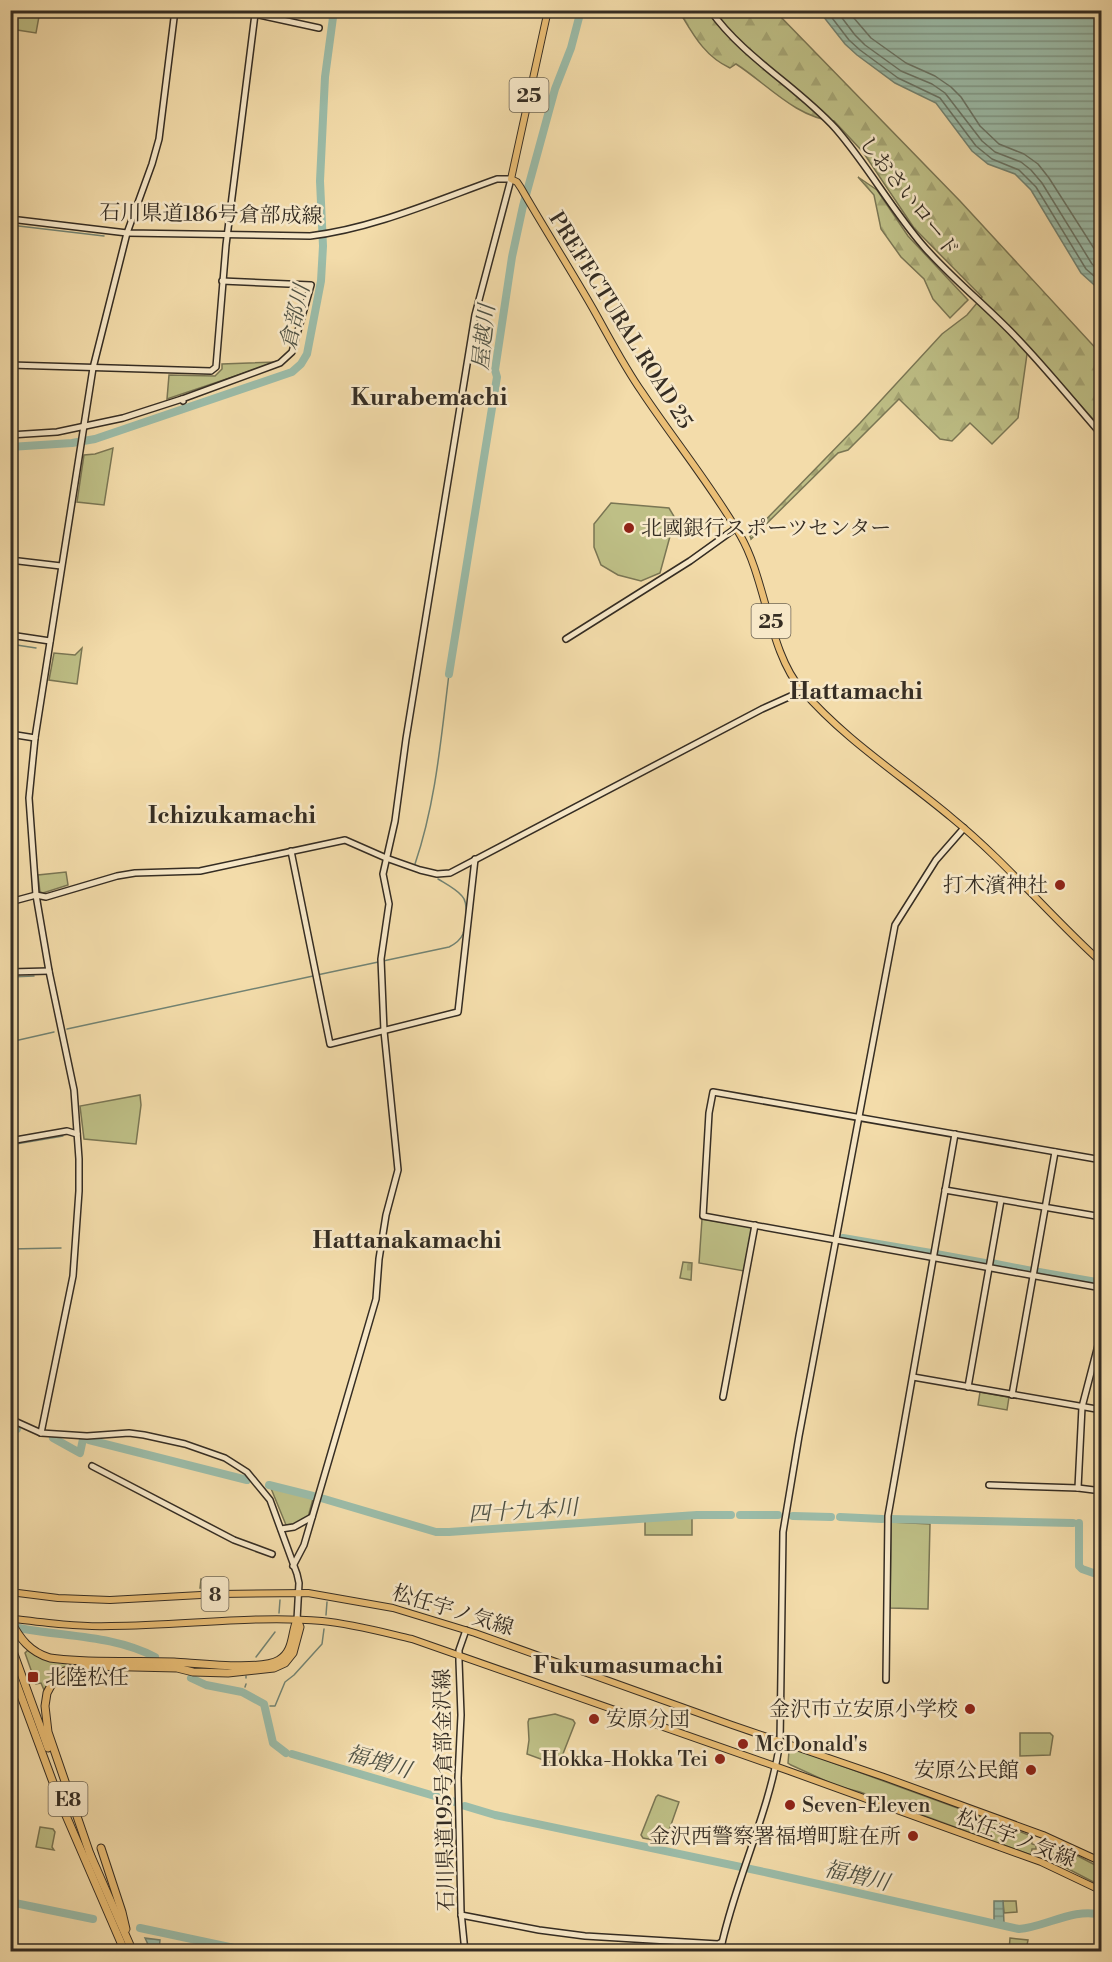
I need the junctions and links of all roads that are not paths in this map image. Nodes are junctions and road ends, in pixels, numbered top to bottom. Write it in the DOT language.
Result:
graph roads {
  1 [pos="175,10"];
  2 [pos="236,10"];
  3 [pos="548,10"];
  4 [pos="710,10"];
  5 [pos="255,14"];
  6 [pos="319,28"];
  7 [pos="511,179"];
  8 [pos="10,219"];
  9 [pos="127,233"];
  10 [pos="227,233"];
  11 [pos="222,281"];
  12 [pos="10,365"];
  13 [pos="93,368"];
  14 [pos="84,425"];
  15 [pos="10,435"];
  16 [pos="1101,435"];
  17 [pos="736,528"];
  18 [pos="10,560"];
  19 [pos="61,566"];
  20 [pos="10,635"];
  21 [pos="566,639"];
  22 [pos="50,641"];
  23 [pos="802,691"];
  24 [pos="10,734"];
  25 [pos="34,738"];
  26 [pos="964,828"];
  27 [pos="291,852"];
  28 [pos="386,858"];
  29 [pos="475,859"];
  30 [pos="36,895"];
  31 [pos="10,902"];
  32 [pos="1101,963"];
  33 [pos="49,970"];
  34 [pos="10,972"];
  35 [pos="384,1031"];
  36 [pos="858,1118"];
  37 [pos="77,1134"];
  38 [pos="955,1134"];
  39 [pos="10,1141"];
  40 [pos="1055,1152"];
  41 [pos="1101,1160"];
  42 [pos="945,1190"];
  43 [pos="1001,1200"];
  44 [pos="1046,1208"];
  45 [pos="1101,1217"];
  46 [pos="755,1225"];
  47 [pos="835,1240"];
  48 [pos="934,1258"];
  49 [pos="988,1267"];
  50 [pos="1035,1276"];
  51 [pos="1101,1288"];
  52 [pos="1101,1330"];
  53 [pos="913,1377"];
  54 [pos="968,1386"];
  55 [pos="1012,1395"];
  56 [pos="723,1398"];
  57 [pos="1082,1407"];
  58 [pos="1101,1410"];
  59 [pos="10,1419"];
  60 [pos="41,1433"];
  61 [pos="92,1466"];
  62 [pos="989,1485"];
  63 [pos="1077,1488"];
  64 [pos="1101,1491"];
  65 [pos="312,1517"];
  66 [pos="280,1529"];
  67 [pos="272,1554"];
  68 [pos="293,1566"];
  69 [pos="10,1592"];
  70 [pos="298,1593"];
  71 [pos="13,1619"];
  72 [pos="297,1620"];
  73 [pos="466,1630"];
  74 [pos="10,1643"];
  75 [pos="459,1654"];
  76 [pos="177,1665"];
  77 [pos="11,1667"];
  78 [pos="886,1680"];
  79 [pos="780,1742"];
  80 [pos="775,1767"];
  81 [pos="100,1848"];
  82 [pos="91,1857"];
  83 [pos="1101,1862"];
  84 [pos="1101,1891"];
  85 [pos="461,1915"];
  86 [pos="128,1942"];
  87 [pos="722,1942"];
  88 [pos="125,1952"];
  89 [pos="133,1952"];
  90 [pos="465,1952"];
  91 [pos="720,1952"];
  1 -- 9 [label="street"];
  2 -- 5 [label="street"];
  3 -- 7 [label="main road, 25"];
  4 -- 16 [label="street, しおさいロード"];
  5 -- 6 [label="street"];
  5 -- 10 [label="street"];
  7 -- 10 [label="street, 石川県道186号倉部成線"];
  7 -- 17 [label="main road, PREFECTURAL ROAD 25 / 25"];
  7 -- 28 [label="street"];
  8 -- 9 [label="street, 石川県道186号倉部成線"];
  9 -- 10 [label="street, 石川県道186号倉部成線"];
  9 -- 13 [label="street"];
  10 -- 11 [label="street"];
  11 -- 13 [label="street"];
  11 -- 14 [label="street"];
  12 -- 13 [label="street"];
  13 -- 14 [label="street"];
  14 -- 15 [label="street"];
  14 -- 19 [label="street"];
  17 -- 21 [label="street"];
  17 -- 23 [label="main road, PREFECTURAL ROAD 25 / 25"];
  18 -- 19 [label="street"];
  19 -- 22 [label="street"];
  20 -- 22 [label="street"];
  22 -- 25 [label="street"];
  23 -- 26 [label="main road, PREFECTURAL ROAD 25 / 25"];
  23 -- 29 [label="street"];
  24 -- 25 [label="street"];
  25 -- 30 [label="street"];
  26 -- 32 [label="main road, PREFECTURAL ROAD 25 / 25"];
  26 -- 36 [label="street"];
  27 -- 28 [label="street"];
  27 -- 30 [label="street"];
  27 -- 35 [label="street"];
  28 -- 29 [label="street"];
  28 -- 35 [label="street"];
  29 -- 35 [label="street"];
  30 -- 31 [label="street"];
  30 -- 33 [label="street"];
  33 -- 34 [label="street"];
  33 -- 37 [label="street"];
  35 -- 65 [label="street"];
  36 -- 38 [label="street"];
  36 -- 46 [label="street"];
  36 -- 47 [label="street"];
  37 -- 39 [label="street"];
  37 -- 60 [label="street"];
  38 -- 40 [label="street"];
  38 -- 42 [label="street"];
  40 -- 41 [label="street"];
  40 -- 44 [label="street"];
  42 -- 43 [label="street"];
  42 -- 48 [label="street"];
  43 -- 44 [label="street"];
  43 -- 49 [label="street"];
  44 -- 45 [label="street"];
  44 -- 50 [label="street"];
  46 -- 47 [label="street"];
  46 -- 56 [label="street"];
  47 -- 48 [label="street"];
  47 -- 79 [label="street"];
  48 -- 49 [label="street"];
  48 -- 53 [label="street"];
  49 -- 50 [label="street"];
  49 -- 54 [label="street"];
  50 -- 51 [label="street"];
  50 -- 55 [label="street"];
  52 -- 57 [label="street"];
  53 -- 54 [label="street"];
  53 -- 78 [label="street"];
  54 -- 55 [label="street"];
  55 -- 57 [label="street"];
  57 -- 58 [label="street"];
  57 -- 63 [label="street"];
  59 -- 60 [label="street"];
  60 -- 66 [label="street"];
  61 -- 67 [label="street"];
  62 -- 63 [label="street"];
  63 -- 64 [label="street"];
  65 -- 66 [label="street"];
  65 -- 68 [label="street"];
  66 -- 68 [label="street"];
  68 -- 70 [label="street"];
  69 -- 70 [label="main road, 松任宇ノ気線 / 8"];
  70 -- 72 [label="street"];
  70 -- 73 [label="main road, 松任宇ノ気線 / 8"];
  71 -- 72 [label="main road, 松任宇ノ気線 / 8"];
  71 -- 76 [label="highway"];
  72 -- 75 [label="main road, 松任宇ノ気線 / 8"];
  72 -- 76 [label="highway"];
  73 -- 75 [label="street, 石川県道195号倉部金沢線"];
  73 -- 79 [label="main road, 松任宇ノ気線 / 8"];
  74 -- 82 [label="highway, E8"];
  75 -- 80 [label="main road, 松任宇ノ気線 / 8"];
  75 -- 85 [label="street, 石川県道195号倉部金沢線"];
  76 -- 82 [label="highway"];
  77 -- 88 [label="highway, E8"];
  79 -- 80 [label="street"];
  79 -- 83 [label="main road, 松任宇ノ気線 / 8"];
  80 -- 84 [label="main road, 松任宇ノ気線 / 8"];
  80 -- 87 [label="street"];
  81 -- 86 [label="highway"];
  82 -- 86 [label="highway, E8"];
  85 -- 87 [label="street"];
  85 -- 90 [label="street, 石川県道195号倉部金沢線"];
  86 -- 89 [label="highway, E8"];
  87 -- 91 [label="street"];
}
